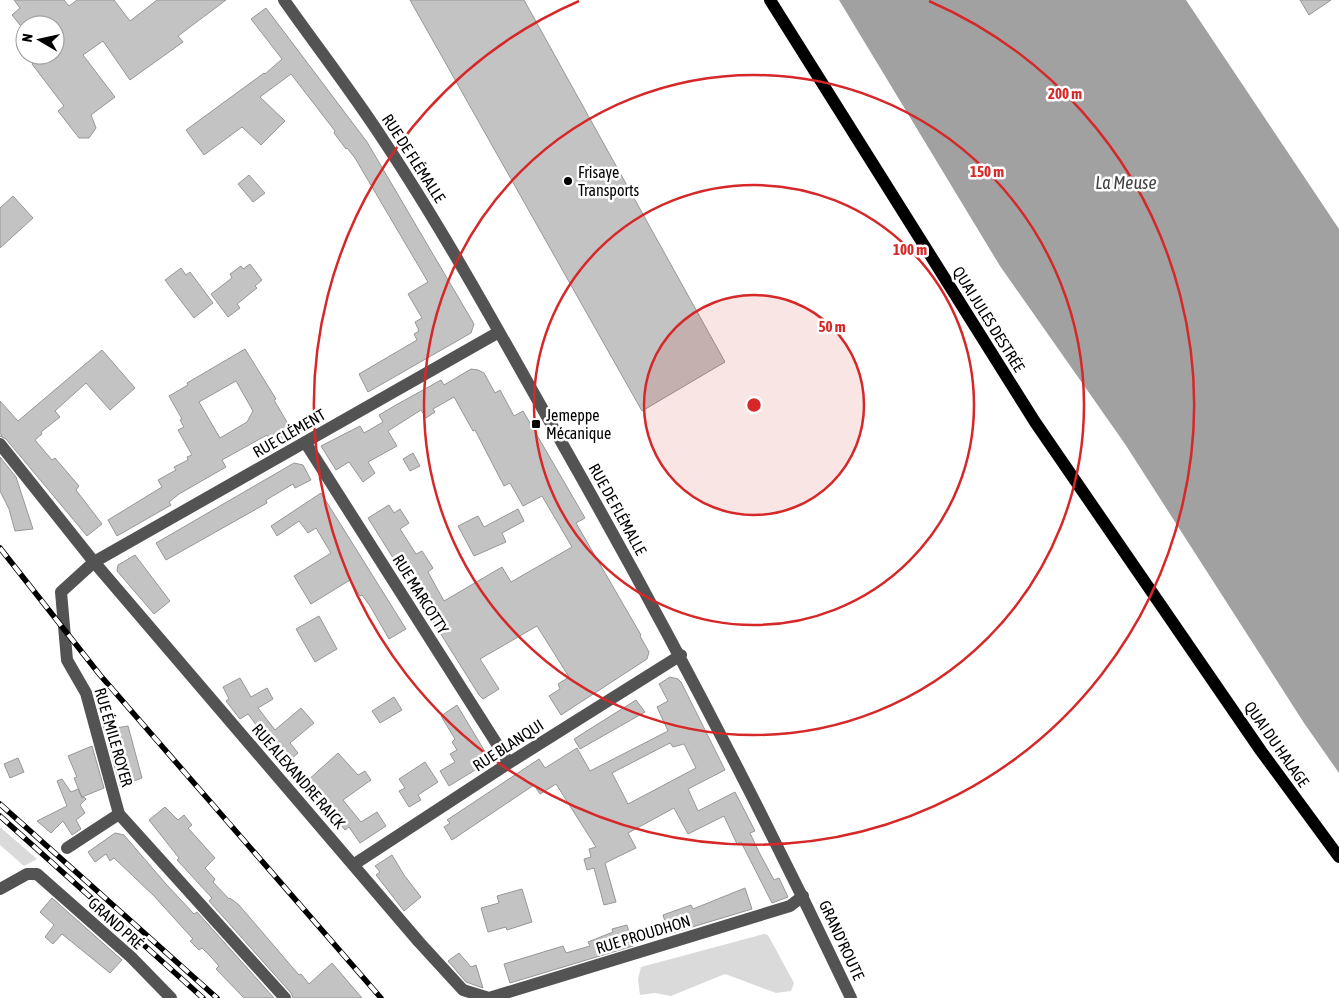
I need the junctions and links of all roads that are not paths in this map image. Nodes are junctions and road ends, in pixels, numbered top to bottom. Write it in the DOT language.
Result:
graph roads {
  1 [pos="284,0"];
  2 [pos="770,0"];
  3 [pos="499,332"];
  4 [pos="305,442"];
  5 [pos="0,444"];
  6 [pos="94,562"];
  7 [pos="1191,648"];
  8 [pos="681,655"];
  9 [pos="509,763"];
  10 [pos="119,814"];
  11 [pos="67,848"];
  12 [pos="1339,857"];
  13 [pos="353,865"];
  14 [pos="0,890"];
  15 [pos="803,896"];
  16 [pos="172,998"];
  17 [pos="285,998"];
  18 [pos="489,998"];
  19 [pos="851,998"];
  1 -- 3 [label="street, RUE DE FLÉMALLE"];
  2 -- 7 [label="main road, QUAI JULES DESTRÉE"];
  3 -- 4 [label="street, RUE CLÉMENT"];
  3 -- 8 [label="street, RUE DE FLÉMALLE"];
  4 -- 6 [label="street, RUE CLÉMENT"];
  4 -- 9 [label="street, RUE MARCOTTY"];
  5 -- 6 [label="street"];
  6 -- 10 [label="street, RUE ÉMILE ROYER"];
  6 -- 13 [label="street, RUE ALEXANDRE RAICK"];
  7 -- 12 [label="main road, QUAI DU HALAGE"];
  8 -- 9 [label="street, RUE BLANQUI"];
  8 -- 15 [label="street, RUE DE FLÉMALLE"];
  9 -- 13 [label="street, RUE BLANQUI"];
  10 -- 11 [label="street"];
  10 -- 17 [label="street, RUE ÉMILE ROYER"];
  13 -- 18 [label="street, RUE ALEXANDRE RAICK"];
  14 -- 16 [label="street, GRAND PRÉ"];
  15 -- 18 [label="street, RUE PROUDHON"];
  15 -- 19 [label="street, GRAND'ROUTE"];
}
